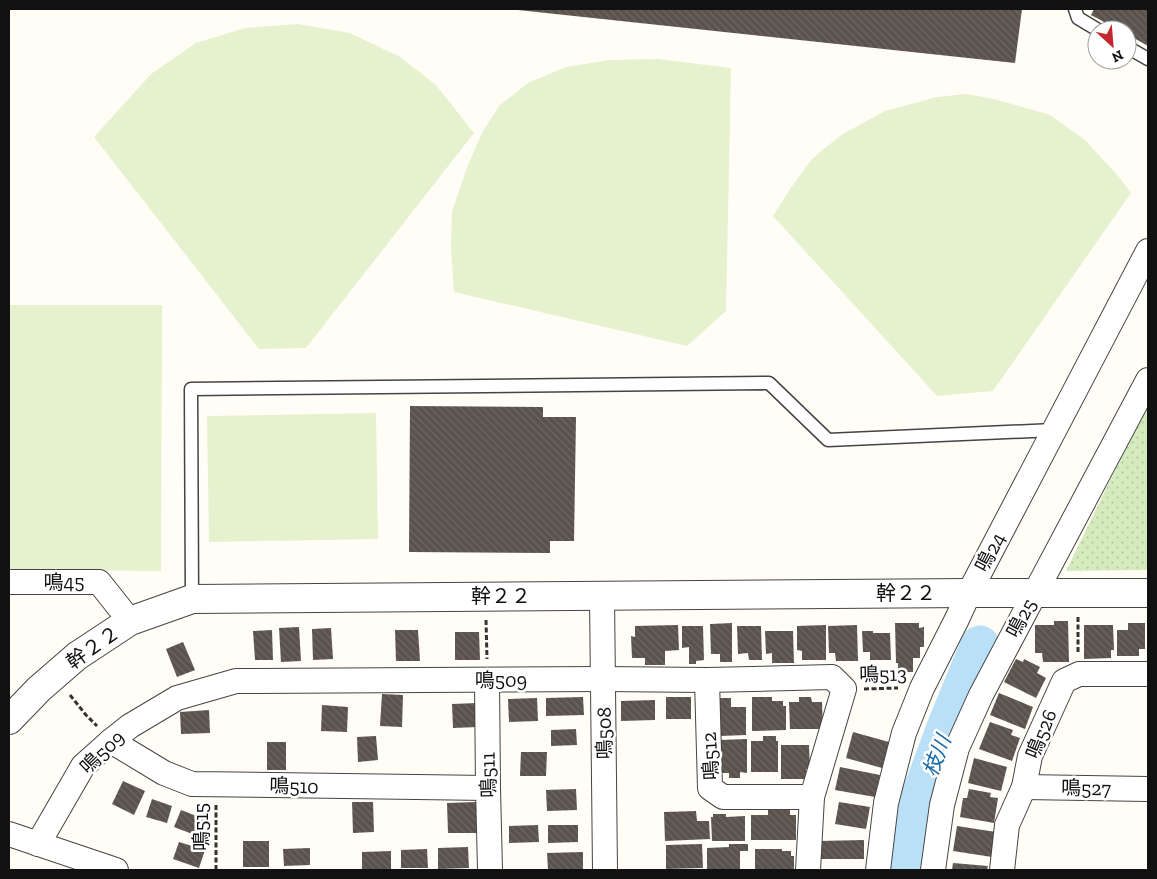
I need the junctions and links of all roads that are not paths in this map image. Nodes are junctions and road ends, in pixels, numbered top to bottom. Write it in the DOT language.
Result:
graph roads {
  1 [pos="1075,9"];
  2 [pos="1087,23"];
  3 [pos="1137,53"];
  4 [pos="1148,60"];
  5 [pos="1148,251"];
  6 [pos="1148,380"];
  7 [pos="1054,430"];
  8 [pos="9,582"];
  9 [pos="969,593"];
  10 [pos="1034,593"];
  11 [pos="1148,593"];
  12 [pos="602,596"];
  13 [pos="192,599"];
  14 [pos="130,621"];
  15 [pos="1148,674"];
  16 [pos="603,679"];
  17 [pos="487,680"];
  18 [pos="707,680"];
  19 [pos="9,720"];
  20 [pos="111,741"];
  21 [pos="1024,787"];
  22 [pos="488,788"];
  23 [pos="1148,789"];
  24 [pos="812,797"];
  25 [pos="9,834"];
  26 [pos="38,844"];
  27 [pos="116,870"];
  28 [pos="490,870"];
  29 [pos="605,870"];
  30 [pos="808,870"];
  31 [pos="878,870"];
  32 [pos="933,870"];
  33 [pos="1002,870"];
  1 -- 2 [label="lane"];
  3 -- 4 [label="lane"];
  5 -- 7 [label="street, 鳴24"];
  6 -- 10 [label="street, 鳴25"];
  7 -- 9 [label="street, 鳴24"];
  7 -- 13 [label="lane"];
  8 -- 14 [label="street, 鳴45"];
  9 -- 10 [label="street, 幹２２"];
  9 -- 12 [label="street, 幹２２"];
  9 -- 31 [label="street, 鳴24"];
  10 -- 11 [label="street, 幹２２"];
  10 -- 32 [label="street, 鳴25"];
  12 -- 13 [label="street, 幹２２"];
  12 -- 16 [label="street, 鳴508"];
  13 -- 14 [label="street, 幹２２"];
  14 -- 19 [label="street, 幹２２"];
  15 -- 21 [label="street, 鳴526"];
  16 -- 17 [label="street, 鳴509"];
  16 -- 18 [label="street, 鳴509"];
  16 -- 29 [label="street, 鳴508"];
  17 -- 20 [label="street, 鳴509"];
  17 -- 22 [label="street, 鳴511"];
  18 -- 24 [label="street, 鳴512"];
  18 -- 24 [label="street, 鳴509"];
  20 -- 22 [label="street, 鳴510"];
  20 -- 26 [label="street, 鳴509"];
  21 -- 23 [label="street, 鳴527"];
  21 -- 33 [label="street, 鳴526"];
  22 -- 28 [label="street, 鳴511"];
  24 -- 30 [label="street"];
  25 -- 26 [label="street"];
  26 -- 27 [label="street"];
}
